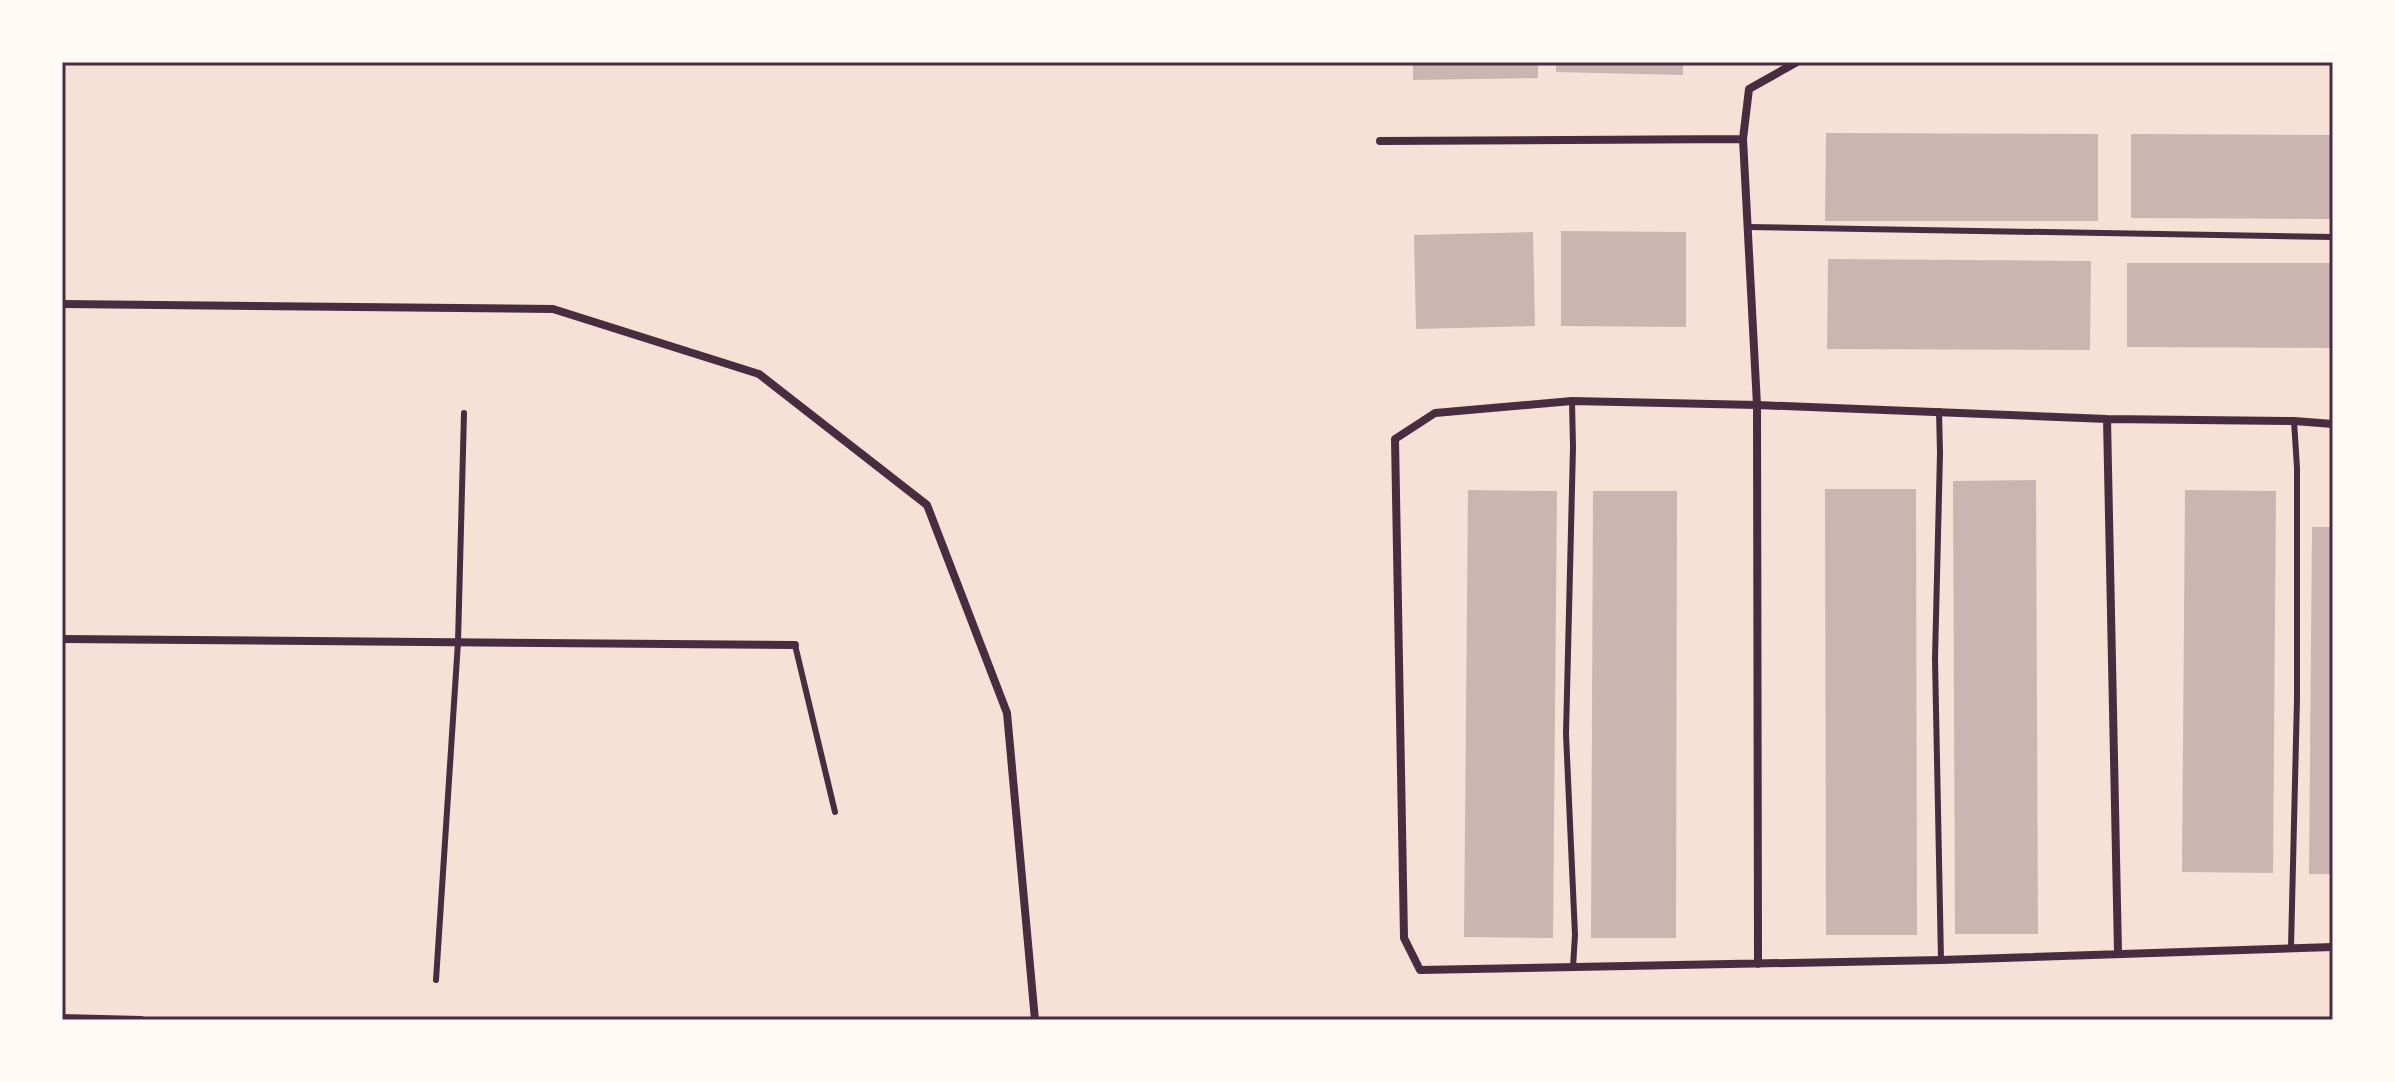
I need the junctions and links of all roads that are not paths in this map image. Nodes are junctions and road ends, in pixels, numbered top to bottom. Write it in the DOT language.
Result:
graph roads {
  1 [pos="1797,62"];
  2 [pos="1743,139"];
  3 [pos="1380,141"];
  4 [pos="1748,227"];
  5 [pos="2333,237"];
  6 [pos="62,304"];
  7 [pos="1572,401"];
  8 [pos="1757,405"];
  9 [pos="1939,411"];
  10 [pos="464,413"];
  11 [pos="2107,419"];
  12 [pos="2294,421"];
  13 [pos="2333,424"];
  14 [pos="62,639"];
  15 [pos="458,642"];
  16 [pos="795,645"];
  17 [pos="835,812"];
  18 [pos="2291,947"];
  19 [pos="2333,947"];
  20 [pos="2118,952"];
  21 [pos="1941,960"];
  22 [pos="1758,964"];
  23 [pos="1573,967"];
  24 [pos="436,980"];
  25 [pos="62,1018"];
  26 [pos="141,1020"];
  27 [pos="1035,1020"];
  1 -- 2 [label="street"];
  2 -- 3 [label="street"];
  2 -- 4 [label="street"];
  4 -- 5 [label="lane"];
  4 -- 8 [label="street"];
  6 -- 27 [label="street"];
  7 -- 8 [label="street"];
  7 -- 23 [label="lane"];
  7 -- 23 [label="street"];
  8 -- 9 [label="street"];
  8 -- 22 [label="street"];
  9 -- 11 [label="street"];
  9 -- 21 [label="lane"];
  10 -- 15 [label="lane"];
  11 -- 12 [label="street"];
  11 -- 20 [label="street"];
  12 -- 13 [label="street"];
  12 -- 18 [label="lane"];
  14 -- 15 [label="street"];
  15 -- 16 [label="street"];
  15 -- 24 [label="lane"];
  16 -- 17 [label="lane"];
  18 -- 19 [label="street"];
  18 -- 20 [label="street"];
  20 -- 21 [label="street"];
  21 -- 22 [label="street"];
  22 -- 23 [label="street"];
  25 -- 26 [label="street"];
}
